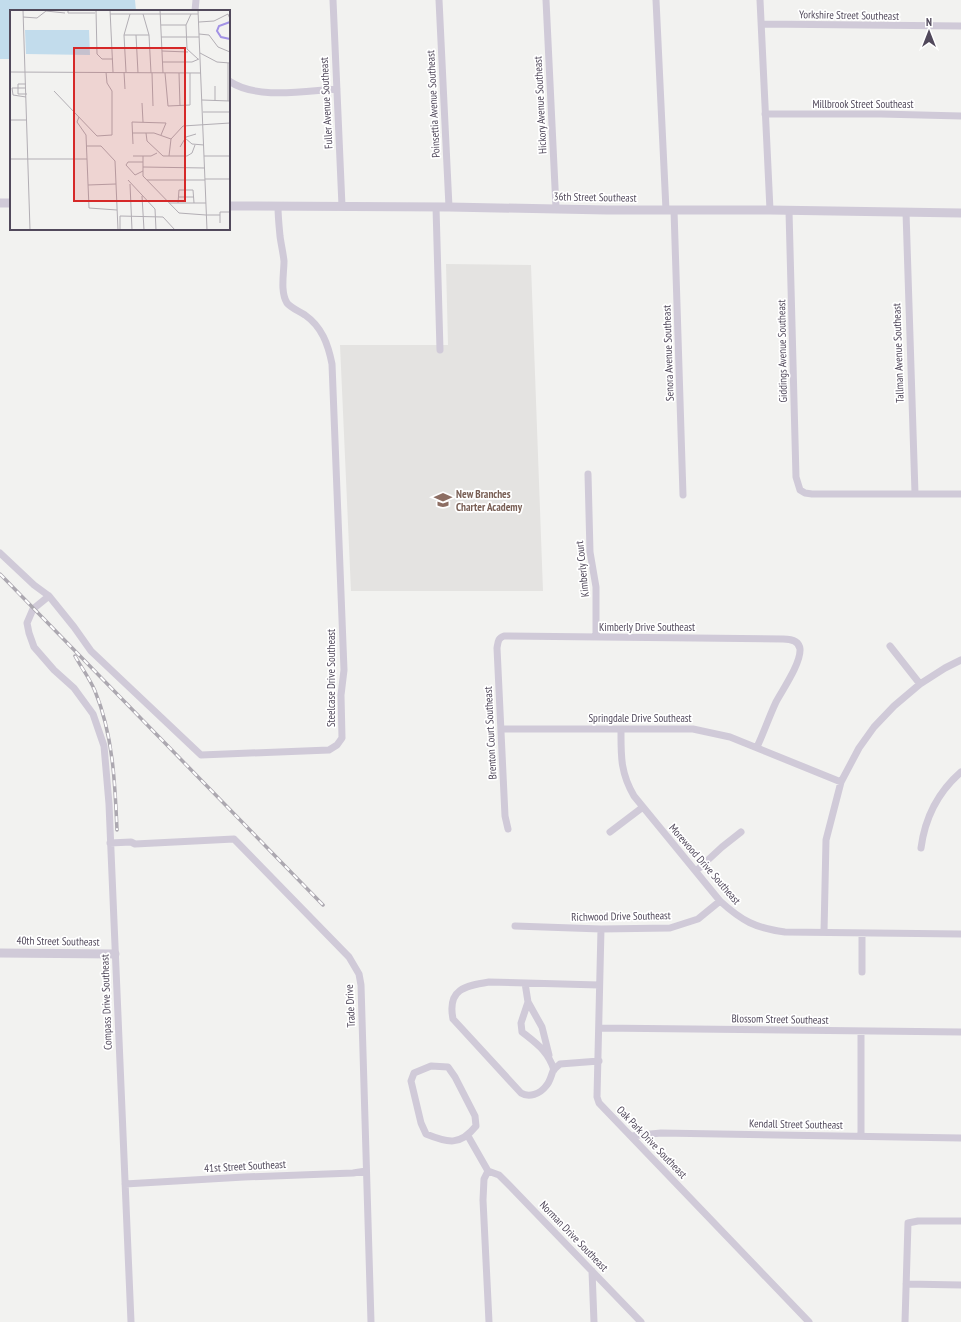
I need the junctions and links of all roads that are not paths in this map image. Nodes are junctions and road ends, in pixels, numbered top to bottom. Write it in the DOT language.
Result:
graph roads {
  1 [pos="196,0"];
  2 [pos="333,0"];
  3 [pos="439,0"];
  4 [pos="546,0"];
  5 [pos="656,0"];
  6 [pos="760,0"];
  7 [pos="195,10"];
  8 [pos="762,24"];
  9 [pos="961,26"];
  10 [pos="230,81"];
  11 [pos="337,89"];
  12 [pos="765,114"];
  13 [pos="961,116"];
  14 [pos="230,206"];
  15 [pos="278,206"];
  16 [pos="342,206"];
  17 [pos="449,206"];
  18 [pos="436,207"];
  19 [pos="556,208"];
  20 [pos="670,210"];
  21 [pos="770,210"];
  22 [pos="789,211"];
  23 [pos="906,212"];
  24 [pos="961,213"];
  25 [pos="440,350"];
  26 [pos="588,474"];
  27 [pos="915,493"];
  28 [pos="961,494"];
  29 [pos="683,495"];
  30 [pos="0,553"];
  31 [pos="49,596"];
  32 [pos="500,637"];
  33 [pos="596,637"];
  34 [pos="890,646"];
  35 [pos="961,660"];
  36 [pos="920,684"];
  37 [pos="501,729"];
  38 [pos="621,729"];
  39 [pos="757,747"];
  40 [pos="960,775"];
  41 [pos="841,782"];
  42 [pos="643,807"];
  43 [pos="508,829"];
  44 [pos="610,832"];
  45 [pos="741,832"];
  46 [pos="110,843"];
  47 [pos="921,848"];
  48 [pos="696,871"];
  49 [pos="720,901"];
  50 [pos="515,926"];
  51 [pos="601,929"];
  52 [pos="824,932"];
  53 [pos="862,933"];
  54 [pos="961,934"];
  55 [pos="0,953"];
  56 [pos="115,954"];
  57 [pos="862,972"];
  58 [pos="525,983"];
  59 [pos="599,985"];
  60 [pos="528,1002"];
  61 [pos="599,1028"];
  62 [pos="861,1031"];
  63 [pos="961,1032"];
  64 [pos="550,1059"];
  65 [pos="599,1061"];
  66 [pos="554,1070"];
  67 [pos="468,1136"];
  68 [pos="631,1136"];
  69 [pos="861,1136"];
  70 [pos="961,1138"];
  71 [pos="366,1171"];
  72 [pos="488,1171"];
  73 [pos="125,1184"];
  74 [pos="961,1221"];
  75 [pos="592,1271"];
  76 [pos="906,1284"];
  77 [pos="961,1285"];
  78 [pos="131,1322"];
  79 [pos="371,1322"];
  80 [pos="489,1322"];
  81 [pos="594,1322"];
  82 [pos="641,1322"];
  83 [pos="809,1322"];
  84 [pos="905,1322"];
  1 -- 7 [label="street"];
  2 -- 11 [label="street, Fuller Avenue Southeast"];
  3 -- 17 [label="street, Poinsettia Avenue Southeast"];
  4 -- 19 [label="street, Hickory Avenue Southeast"];
  5 -- 20 [label="street, Senora Avenue Southeast"];
  6 -- 8 [label="street"];
  8 -- 9 [label="street, Yorkshire Street Southeast"];
  8 -- 12 [label="street"];
  10 -- 11 [label="street"];
  11 -- 16 [label="street, Fuller Avenue Southeast"];
  12 -- 13 [label="street, Millbrook Street Southeast"];
  12 -- 21 [label="street"];
  14 -- 15 [label="street, 36th Street Southeast"];
  15 -- 16 [label="street, 36th Street Southeast"];
  15 -- 31 [label="street, Steelcase Drive Southeast"];
  16 -- 18 [label="street, 36th Street Southeast"];
  17 -- 18 [label="street, 36th Street Southeast"];
  17 -- 19 [label="street, 36th Street Southeast"];
  18 -- 25 [label="street"];
  19 -- 20 [label="street, 36th Street Southeast"];
  20 -- 21 [label="street, 36th Street Southeast"];
  20 -- 29 [label="street, Senora Avenue Southeast"];
  21 -- 22 [label="street, 36th Street Southeast"];
  22 -- 23 [label="street, 36th Street Southeast"];
  22 -- 27 [label="street, Giddings Avenue Southeast"];
  23 -- 24 [label="street, 36th Street Southeast"];
  23 -- 27 [label="street, Tallman Avenue Southeast"];
  26 -- 33 [label="street, Kimberly Court"];
  27 -- 28 [label="street"];
  30 -- 31 [label="street, Steelcase Drive Southeast"];
  31 -- 46 [label="street, Compass Drive Southeast"];
  32 -- 33 [label="street, Kimberly Drive Southeast"];
  32 -- 37 [label="street, Brenton Court Southeast"];
  33 -- 39 [label="street, Kimberly Drive Southeast"];
  34 -- 36 [label="street"];
  35 -- 36 [label="street"];
  36 -- 41 [label="street"];
  37 -- 38 [label="street, Springdale Drive Southeast"];
  37 -- 43 [label="street, Brenton Court Southeast"];
  38 -- 39 [label="street, Springdale Drive Southeast"];
  38 -- 42 [label="street, Morewood Drive Southeast"];
  39 -- 41 [label="street, Springdale Drive Southeast"];
  40 -- 47 [label="street"];
  41 -- 52 [label="street"];
  42 -- 44 [label="street"];
  42 -- 48 [label="street, Morewood Drive Southeast"];
  45 -- 48 [label="street"];
  46 -- 56 [label="street, Compass Drive Southeast"];
  46 -- 71 [label="street, Trade Drive"];
  48 -- 49 [label="street, Morewood Drive Southeast"];
  49 -- 51 [label="street, Richwood Drive Southeast"];
  49 -- 52 [label="street, Morewood Drive Southeast"];
  50 -- 51 [label="street, Richwood Drive Southeast"];
  51 -- 59 [label="street, Oak Park Drive Southeast"];
  52 -- 53 [label="street, Morewood Drive Southeast"];
  53 -- 54 [label="street, Morewood Drive Southeast"];
  53 -- 57 [label="street"];
  55 -- 56 [label="street, 40th Street Southeast"];
  56 -- 73 [label="street, Compass Drive Southeast"];
  58 -- 59 [label="street"];
  58 -- 60 [label="street"];
  58 -- 66 [label="street"];
  59 -- 61 [label="street, Oak Park Drive Southeast"];
  60 -- 64 [label="street"];
  60 -- 64 [label="street"];
  61 -- 62 [label="street, Blossom Street Southeast"];
  61 -- 65 [label="street, Oak Park Drive Southeast"];
  62 -- 63 [label="street, Blossom Street Southeast"];
  62 -- 69 [label="street"];
  64 -- 66 [label="street"];
  65 -- 66 [label="street"];
  65 -- 68 [label="street, Oak Park Drive Southeast"];
  67 -- 67 [label="street"];
  67 -- 72 [label="street"];
  68 -- 69 [label="street, Kendall Street Southeast"];
  68 -- 83 [label="street, Oak Park Drive Southeast"];
  69 -- 70 [label="street, Kendall Street Southeast"];
  71 -- 73 [label="street, 41st Street Southeast"];
  71 -- 79 [label="street, Trade Drive"];
  72 -- 75 [label="street, Norman Drive Southeast"];
  72 -- 80 [label="street"];
  73 -- 78 [label="street, Compass Drive Southeast"];
  74 -- 76 [label="street"];
  75 -- 81 [label="street"];
  75 -- 82 [label="street, Norman Drive Southeast"];
  76 -- 77 [label="street"];
  76 -- 84 [label="street"];
}
